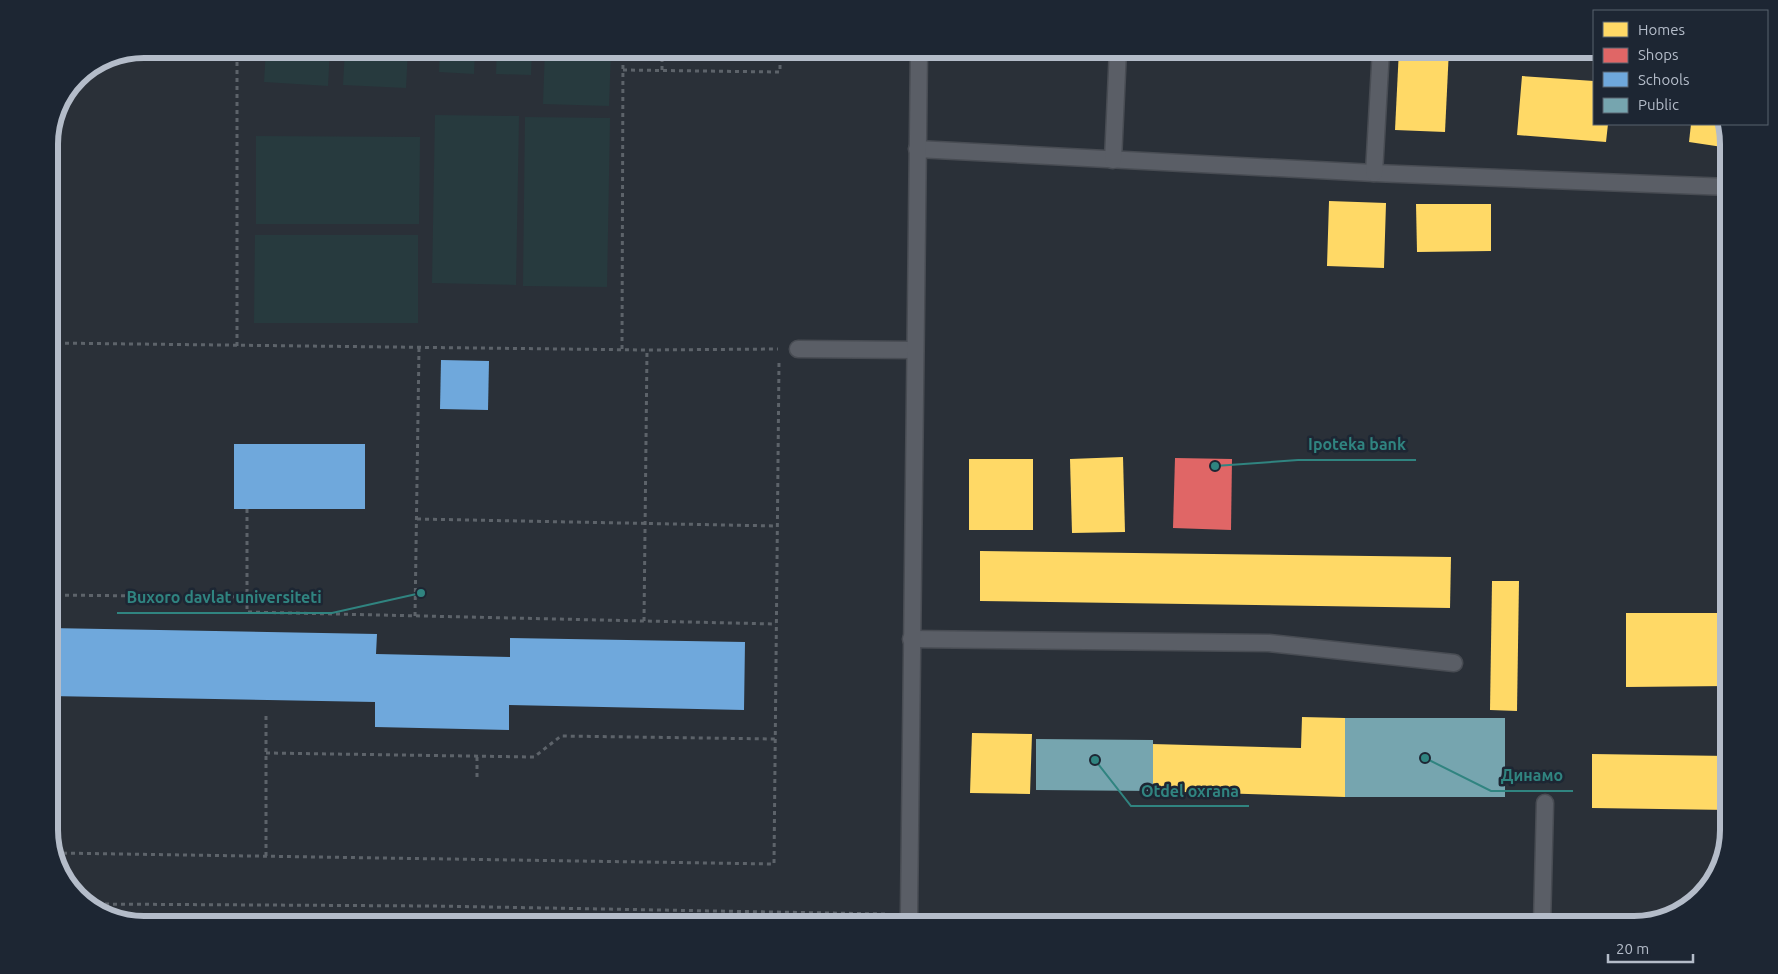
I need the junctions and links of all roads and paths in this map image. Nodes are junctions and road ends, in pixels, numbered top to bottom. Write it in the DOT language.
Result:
graph roads {
  1 [pos="237,58"];
  2 [pos="623,58"];
  3 [pos="662,58"];
  4 [pos="780,58"];
  5 [pos="919,58"];
  6 [pos="1118,58"];
  7 [pos="1380,58"];
  8 [pos="623,70"];
  9 [pos="662,70"];
  10 [pos="917,149"];
  11 [pos="1112,160"];
  12 [pos="1374,173"];
  13 [pos="1720,187"];
  14 [pos="58,343"];
  15 [pos="236,346"];
  16 [pos="418,348"];
  17 [pos="622,349"];
  18 [pos="798,349"];
  19 [pos="648,350"];
  20 [pos="914,350"];
  21 [pos="247,508"];
  22 [pos="418,519"];
  23 [pos="645,524"];
  24 [pos="777,526"];
  25 [pos="58,595"];
  26 [pos="247,596"];
  27 [pos="415,616"];
  28 [pos="644,621"];
  29 [pos="776,624"];
  30 [pos="911,639"];
  31 [pos="1454,663"];
  32 [pos="266,714"];
  33 [pos="775,739"];
  34 [pos="266,753"];
  35 [pos="477,756"];
  36 [pos="477,777"];
  37 [pos="1545,803"];
  38 [pos="61,853"];
  39 [pos="266,856"];
  40 [pos="99,904"];
  41 [pos="769,916"];
  42 [pos="907,916"];
  43 [pos="1542,916"];
  1 -- 15 [label="path"];
  2 -- 8 [label="path"];
  3 -- 9 [label="path"];
  4 -- 9 [label="path"];
  5 -- 10 [label="lane"];
  6 -- 11 [label="lane"];
  7 -- 12 [label="lane"];
  8 -- 9 [label="path"];
  8 -- 17 [label="path"];
  10 -- 11 [label="lane"];
  10 -- 20 [label="lane"];
  11 -- 12 [label="lane"];
  12 -- 13 [label="lane"];
  14 -- 15 [label="path"];
  15 -- 16 [label="path"];
  16 -- 17 [label="path"];
  16 -- 22 [label="path"];
  17 -- 19 [label="path"];
  18 -- 20 [label="lane"];
  19 -- 23 [label="path"];
  19 -- 24 [label="path"];
  20 -- 30 [label="lane"];
  21 -- 26 [label="path"];
  22 -- 23 [label="path"];
  22 -- 27 [label="path"];
  23 -- 24 [label="path"];
  23 -- 28 [label="path"];
  24 -- 29 [label="path"];
  25 -- 26 [label="path"];
  26 -- 27 [label="path"];
  27 -- 28 [label="path"];
  28 -- 29 [label="path"];
  29 -- 33 [label="path"];
  30 -- 31 [label="lane"];
  30 -- 42 [label="lane"];
  32 -- 34 [label="path"];
  33 -- 35 [label="path"];
  33 -- 39 [label="path"];
  34 -- 35 [label="path"];
  34 -- 39 [label="path"];
  35 -- 36 [label="path"];
  37 -- 43 [label="lane"];
  38 -- 39 [label="path"];
  40 -- 41 [label="path"];
}
